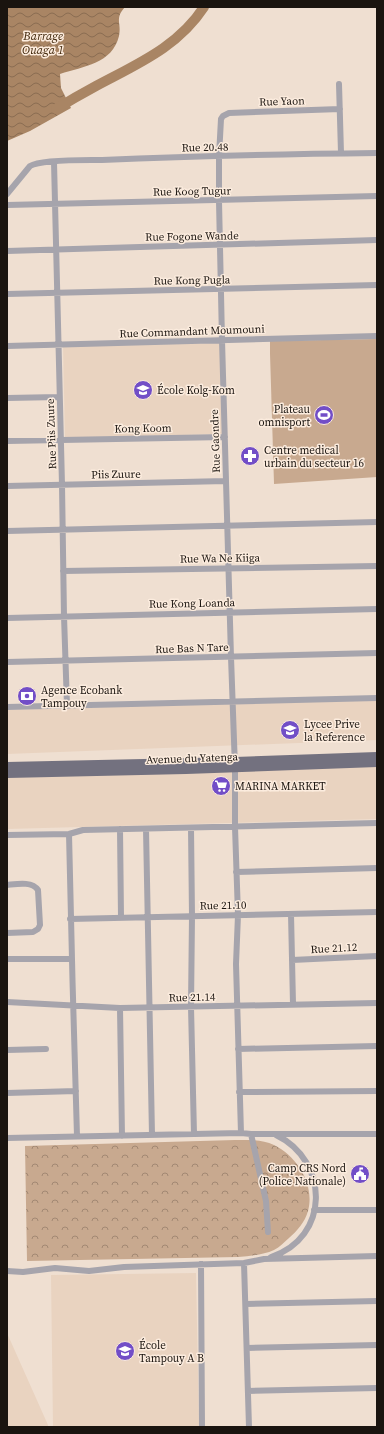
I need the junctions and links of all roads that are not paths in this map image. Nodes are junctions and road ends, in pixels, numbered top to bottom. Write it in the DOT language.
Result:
graph roads {
  1 [pos="339,84"];
  2 [pos="340,109"];
  3 [pos="225,114"];
  4 [pos="341,153"];
  5 [pos="377,153"];
  6 [pos="219,156"];
  7 [pos="54,162"];
  8 [pos="7,194"];
  9 [pos="377,196"];
  10 [pos="219,201"];
  11 [pos="55,203"];
  12 [pos="7,205"];
  13 [pos="377,240"];
  14 [pos="220,245"];
  15 [pos="56,249"];
  16 [pos="7,251"];
  17 [pos="377,285"];
  18 [pos="221,289"];
  19 [pos="58,293"];
  20 [pos="7,294"];
  21 [pos="377,336"];
  22 [pos="222,340"];
  23 [pos="58,344"];
  24 [pos="7,346"];
  25 [pos="59,397"];
  26 [pos="7,398"];
  27 [pos="225,437"];
  28 [pos="60,440"];
  29 [pos="7,441"];
  30 [pos="226,481"];
  31 [pos="62,485"];
  32 [pos="7,486"];
  33 [pos="377,522"];
  34 [pos="228,525"];
  35 [pos="62,529"];
  36 [pos="7,531"];
  37 [pos="377,566"];
  38 [pos="229,568"];
  39 [pos="63,571"];
  40 [pos="377,609"];
  41 [pos="230,612"];
  42 [pos="64,616"];
  43 [pos="7,618"];
  44 [pos="377,654"];
  45 [pos="230,657"];
  46 [pos="66,661"];
  47 [pos="7,662"];
  48 [pos="377,698"];
  49 [pos="233,702"];
  50 [pos="67,706"];
  51 [pos="7,707"];
  52 [pos="377,756"];
  53 [pos="377,763"];
  54 [pos="235,765"];
  55 [pos="7,766"];
  56 [pos="31,769"];
  57 [pos="7,774"];
  58 [pos="377,823"];
  59 [pos="235,827"];
  60 [pos="191,828"];
  61 [pos="120,829"];
  62 [pos="146,829"];
  63 [pos="69,834"];
  64 [pos="7,835"];
  65 [pos="377,868"];
  66 [pos="236,872"];
  67 [pos="7,884"];
  68 [pos="377,912"];
  69 [pos="291,914"];
  70 [pos="238,915"];
  71 [pos="192,916"];
  72 [pos="122,917"];
  73 [pos="148,917"];
  74 [pos="70,919"];
  75 [pos="7,933"];
  76 [pos="377,956"];
  77 [pos="7,959"];
  78 [pos="71,959"];
  79 [pos="292,960"];
  80 [pos="7,1002"];
  81 [pos="377,1003"];
  82 [pos="293,1004"];
  83 [pos="74,1005"];
  84 [pos="191,1006"];
  85 [pos="237,1006"];
  86 [pos="150,1007"];
  87 [pos="120,1008"];
  88 [pos="377,1046"];
  89 [pos="46,1049"];
  90 [pos="238,1049"];
  91 [pos="7,1050"];
  92 [pos="76,1091"];
  93 [pos="377,1091"];
  94 [pos="239,1092"];
  95 [pos="7,1093"];
  96 [pos="241,1132"];
  97 [pos="194,1134"];
  98 [pos="251,1134"];
  99 [pos="274,1134"];
  100 [pos="377,1134"];
  101 [pos="152,1135"];
  102 [pos="77,1136"];
  103 [pos="122,1136"];
  104 [pos="7,1138"];
  105 [pos="314,1210"];
  106 [pos="377,1210"];
  107 [pos="268,1232"];
  108 [pos="377,1256"];
  109 [pos="264,1259"];
  110 [pos="244,1263"];
  111 [pos="201,1264"];
  112 [pos="7,1271"];
  113 [pos="377,1301"];
  114 [pos="246,1304"];
  115 [pos="377,1345"];
  116 [pos="247,1348"];
  117 [pos="377,1388"];
  118 [pos="248,1391"];
  119 [pos="202,1427"];
  120 [pos="248,1427"];
  1 -- 2 [label="street"];
  2 -- 3 [label="street, Rue Yaon"];
  2 -- 4 [label="street"];
  3 -- 6 [label="street, Rue Gaondre"];
  4 -- 5 [label="street, Rue 20.48"];
  4 -- 6 [label="street, Rue 20.48"];
  6 -- 7 [label="street, Rue 20.48"];
  6 -- 10 [label="street, Rue Gaondre"];
  7 -- 8 [label="street, Rue 20.48"];
  7 -- 11 [label="street, Rue Piis Zuure"];
  9 -- 10 [label="street, Rue Koog Tugur"];
  10 -- 11 [label="street, Rue Koog Tugur"];
  10 -- 14 [label="street, Rue Gaondre"];
  11 -- 12 [label="street, Rue Koog Tugur"];
  11 -- 15 [label="street, Rue Piis Zuure"];
  13 -- 14 [label="street, Rue Fogone Wande"];
  14 -- 15 [label="street, Rue Fogone Wande"];
  14 -- 18 [label="street, Rue Gaondre"];
  15 -- 16 [label="street, Rue Fogone Wande"];
  15 -- 19 [label="street, Rue Piis Zuure"];
  17 -- 18 [label="street, Rue Kong Pugla"];
  18 -- 19 [label="street, Rue Kong Pugla"];
  18 -- 22 [label="street, Rue Gaondre"];
  19 -- 20 [label="street, Rue Kong Pugla"];
  19 -- 23 [label="street, Rue Piis Zuure"];
  21 -- 22 [label="street, Rue Commandant Moumouni"];
  22 -- 23 [label="street, Rue Commandant Moumouni"];
  22 -- 27 [label="street, Rue Gaondre"];
  23 -- 24 [label="street, Rue Commandant Moumouni"];
  23 -- 25 [label="street, Rue Piis Zuure"];
  25 -- 26 [label="street"];
  25 -- 28 [label="street, Rue Piis Zuure"];
  27 -- 28 [label="street, Kong Koom"];
  27 -- 30 [label="street, Rue Gaondre"];
  28 -- 29 [label="street, Kong Koom"];
  28 -- 31 [label="street, Rue Piis Zuure"];
  30 -- 31 [label="street, Piis Zuure"];
  30 -- 34 [label="street, Rue Gaondre"];
  31 -- 32 [label="street, Piis Zuure"];
  31 -- 35 [label="street, Rue Piis Zuure"];
  33 -- 34 [label="street"];
  34 -- 35 [label="street"];
  34 -- 38 [label="street, Rue Gaondre"];
  35 -- 36 [label="street"];
  35 -- 39 [label="street, Rue Piis Zuure"];
  37 -- 38 [label="street, Rue Wa Ne Kiiga"];
  38 -- 39 [label="street, Rue Wa Ne Kiiga"];
  38 -- 41 [label="street, Rue Gaondre"];
  39 -- 42 [label="street, Rue Piis Zuure"];
  40 -- 41 [label="street, Rue Kong Loanda"];
  41 -- 42 [label="street, Rue Kong Loanda"];
  41 -- 45 [label="street, Rue Gaondre"];
  42 -- 43 [label="street, Rue Kong Loanda"];
  42 -- 46 [label="street, Rue Piis Zuure"];
  44 -- 45 [label="street, Rue Bas N Tare"];
  45 -- 46 [label="street, Rue Bas N Tare"];
  45 -- 49 [label="street, Rue Gaondre"];
  46 -- 47 [label="street, Rue Bas N Tare"];
  46 -- 50 [label="street, Rue Piis Zuure"];
  48 -- 49 [label="street"];
  49 -- 50 [label="street"];
  49 -- 54 [label="street, Rue Gaondre"];
  50 -- 51 [label="street"];
  52 -- 54 [label="main road, Avenue du Yatenga"];
  53 -- 54 [label="main road, Avenue du Yatenga"];
  54 -- 56 [label="main road, Avenue du Yatenga"];
  54 -- 59 [label="street, Rue Gaondre"];
  55 -- 56 [label="main road, Avenue du Yatenga"];
  56 -- 57 [label="main road, Avenue du Yatenga"];
  58 -- 59 [label="street"];
  59 -- 60 [label="street"];
  59 -- 66 [label="street, Rue Gaondre"];
  60 -- 62 [label="street"];
  60 -- 71 [label="street"];
  61 -- 62 [label="street"];
  61 -- 63 [label="street"];
  61 -- 72 [label="street"];
  62 -- 73 [label="street"];
  63 -- 64 [label="street"];
  63 -- 74 [label="street"];
  65 -- 66 [label="street"];
  66 -- 70 [label="street, Rue Gaondre"];
  67 -- 75 [label="street"];
  68 -- 69 [label="street, Rue 21.10"];
  69 -- 70 [label="street, Rue 21.10"];
  69 -- 79 [label="street"];
  70 -- 71 [label="street, Rue 21.10"];
  70 -- 85 [label="street, Rue Gaondre"];
  71 -- 73 [label="street, Rue 21.10"];
  71 -- 84 [label="street"];
  72 -- 73 [label="street, Rue 21.10"];
  72 -- 74 [label="street, Rue 21.10"];
  73 -- 86 [label="street"];
  74 -- 78 [label="street"];
  76 -- 79 [label="street, Rue 21.12"];
  77 -- 78 [label="street"];
  78 -- 83 [label="street"];
  79 -- 82 [label="street"];
  80 -- 83 [label="street, Rue 21.14"];
  81 -- 82 [label="street, Rue 21.14"];
  82 -- 85 [label="street, Rue 21.14"];
  83 -- 87 [label="street, Rue 21.14"];
  83 -- 92 [label="street"];
  84 -- 85 [label="street, Rue 21.14"];
  84 -- 86 [label="street, Rue 21.14"];
  84 -- 97 [label="street"];
  85 -- 90 [label="street, Rue Gaondre"];
  86 -- 87 [label="street, Rue 21.14"];
  86 -- 101 [label="street"];
  87 -- 103 [label="street"];
  88 -- 90 [label="street"];
  89 -- 91 [label="street"];
  90 -- 94 [label="street, Rue Gaondre"];
  92 -- 95 [label="street"];
  92 -- 102 [label="street"];
  93 -- 94 [label="street"];
  94 -- 96 [label="street, Rue Gaondre"];
  96 -- 97 [label="street"];
  96 -- 98 [label="street"];
  97 -- 101 [label="street"];
  98 -- 99 [label="street"];
  98 -- 107 [label="street"];
  99 -- 100 [label="street"];
  99 -- 105 [label="street"];
  101 -- 103 [label="street"];
  102 -- 103 [label="street"];
  102 -- 104 [label="street"];
  105 -- 106 [label="street"];
  105 -- 109 [label="street"];
  108 -- 109 [label="street"];
  109 -- 110 [label="street"];
  110 -- 111 [label="street"];
  110 -- 114 [label="street"];
  111 -- 112 [label="street"];
  111 -- 119 [label="street"];
  113 -- 114 [label="street"];
  114 -- 116 [label="street"];
  115 -- 116 [label="street"];
  116 -- 118 [label="street"];
  117 -- 118 [label="street"];
  118 -- 120 [label="street"];
}
